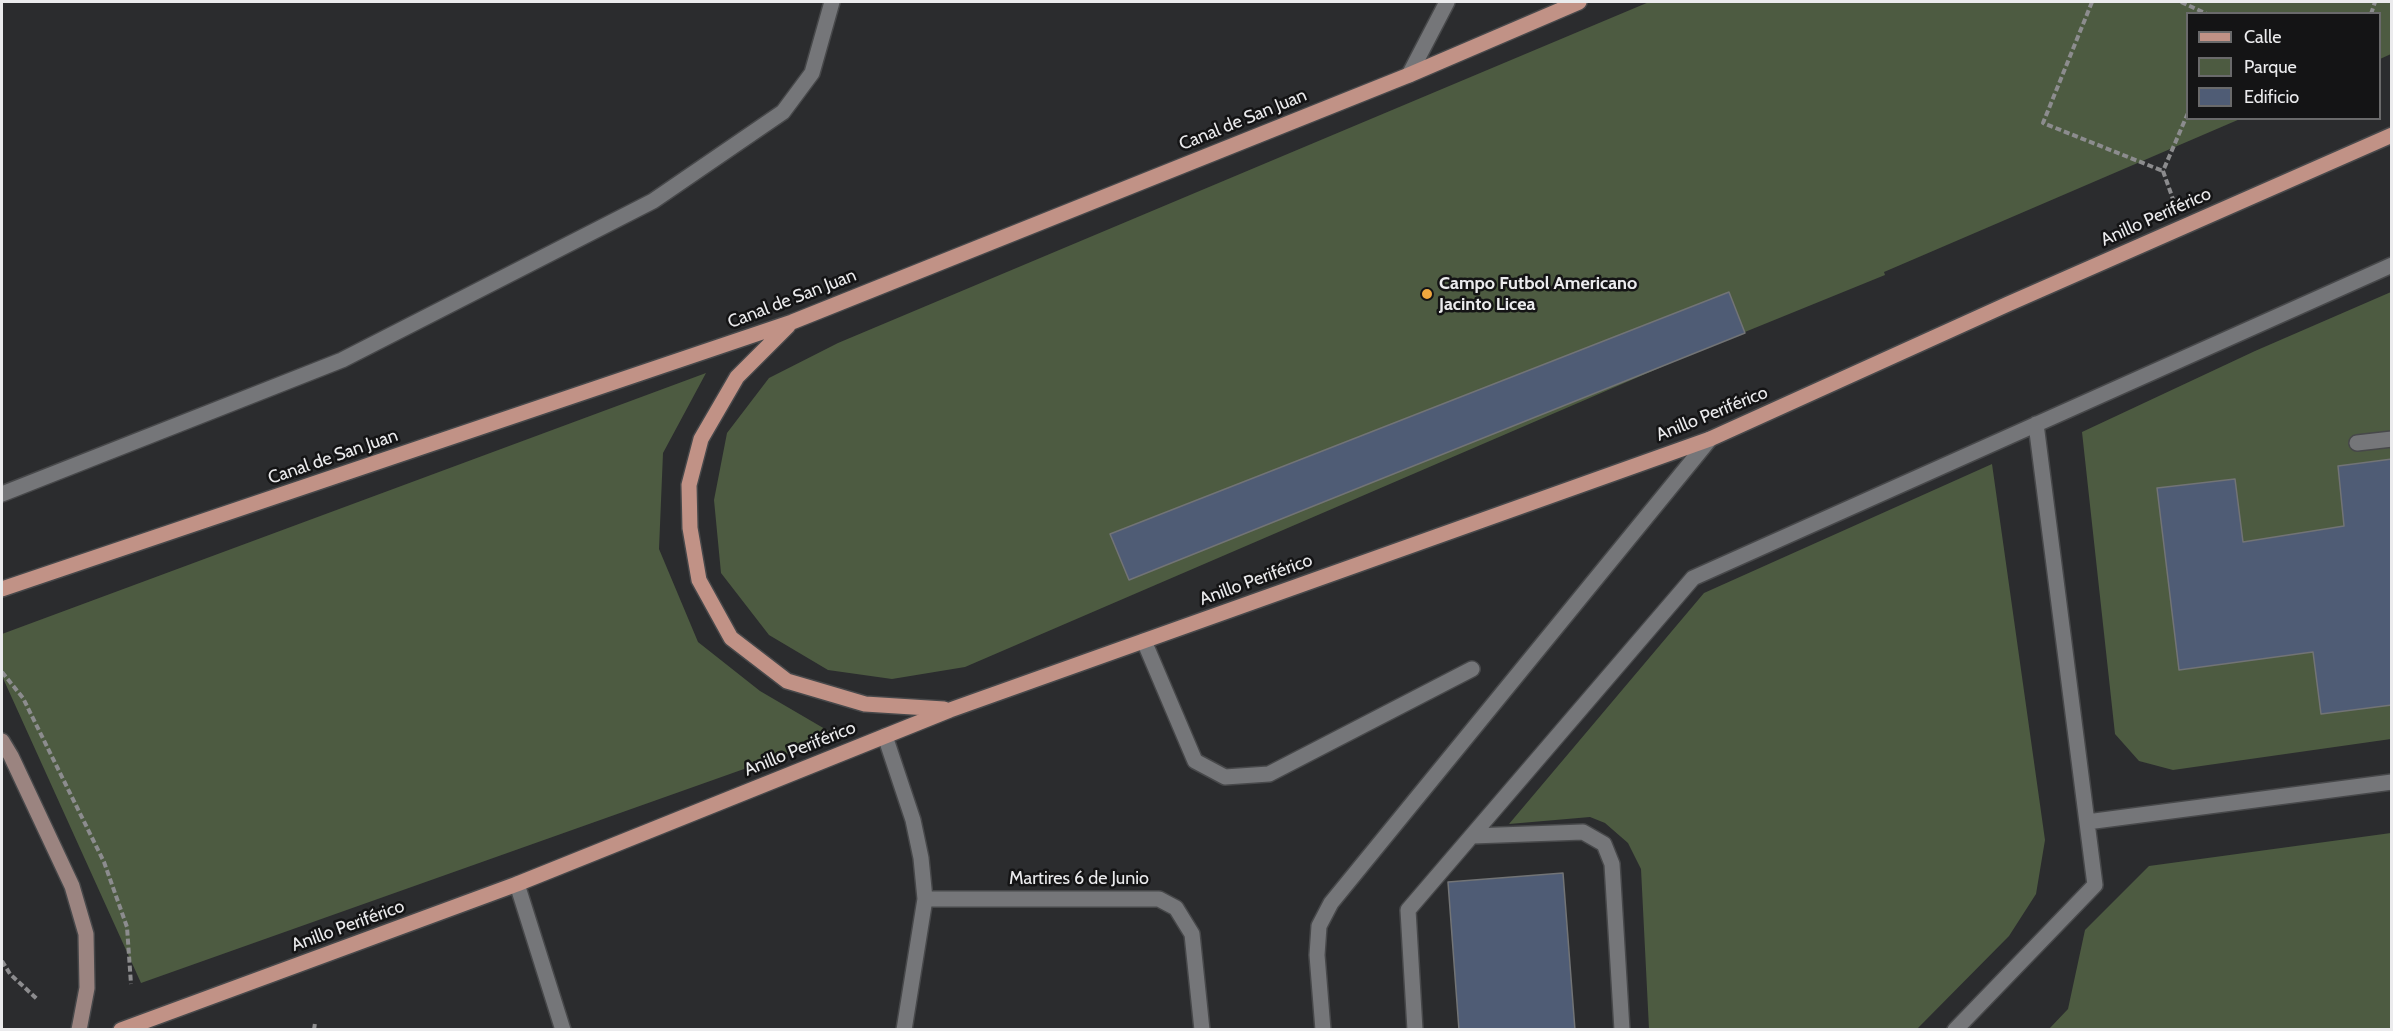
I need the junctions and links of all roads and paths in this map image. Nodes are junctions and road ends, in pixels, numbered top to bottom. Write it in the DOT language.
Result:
graph roads {
  1 [pos="832,2"];
  2 [pos="1447,2"];
  3 [pos="1579,2"];
  4 [pos="2092,2"];
  5 [pos="2181,2"];
  6 [pos="2203,12"];
  7 [pos="1409,75"];
  8 [pos="2186,115"];
  9 [pos="2391,135"];
  10 [pos="2163,171"];
  11 [pos="2184,226"];
  12 [pos="2391,265"];
  13 [pos="792,322"];
  14 [pos="2036,424"];
  15 [pos="1710,439"];
  16 [pos="2391,439"];
  17 [pos="2357,443"];
  18 [pos="2,494"];
  19 [pos="2,589"];
  20 [pos="1144,641"];
  21 [pos="1472,669"];
  22 [pos="2,672"];
  23 [pos="950,710"];
  24 [pos="885,736"];
  25 [pos="2,741"];
  26 [pos="2391,783"];
  27 [pos="2087,822"];
  28 [pos="1472,836"];
  29 [pos="517,884"];
  30 [pos="925,899"];
  31 [pos="2,961"];
  32 [pos="131,984"];
  33 [pos="37,999"];
  34 [pos="315,1023"];
  35 [pos="79,1029"];
  36 [pos="121,1029"];
  37 [pos="314,1029"];
  38 [pos="563,1029"];
  39 [pos="904,1029"];
  40 [pos="1202,1029"];
  41 [pos="1323,1029"];
  42 [pos="1416,1029"];
  43 [pos="1622,1029"];
  44 [pos="1955,1029"];
  1 -- 18 [label="street"];
  2 -- 7 [label="street"];
  3 -- 7 [label="main road, Canal de San Juan"];
  4 -- 10 [label="path"];
  5 -- 6 [label="path"];
  7 -- 13 [label="main road, Canal de San Juan"];
  8 -- 10 [label="path"];
  9 -- 11 [label="main road, Anillo Periférico"];
  10 -- 11 [label="path"];
  11 -- 15 [label="main road, Anillo Periférico"];
  12 -- 14 [label="street"];
  13 -- 19 [label="main road, Canal de San Juan"];
  13 -- 23 [label="main road"];
  14 -- 27 [label="street"];
  14 -- 28 [label="street"];
  15 -- 20 [label="main road, Anillo Periférico"];
  15 -- 41 [label="street"];
  16 -- 17 [label="street"];
  20 -- 21 [label="street"];
  20 -- 23 [label="main road, Anillo Periférico"];
  22 -- 32 [label="path"];
  23 -- 24 [label="main road, Anillo Periférico"];
  24 -- 29 [label="main road, Anillo Periférico"];
  24 -- 30 [label="street"];
  25 -- 35 [label="street"];
  26 -- 27 [label="street"];
  27 -- 44 [label="street"];
  28 -- 42 [label="street"];
  28 -- 43 [label="street"];
  29 -- 36 [label="main road, Anillo Periférico"];
  29 -- 38 [label="street"];
  30 -- 39 [label="street"];
  30 -- 40 [label="street, Martires 6 de Junio"];
  31 -- 33 [label="path"];
  34 -- 37 [label="path"];
}
